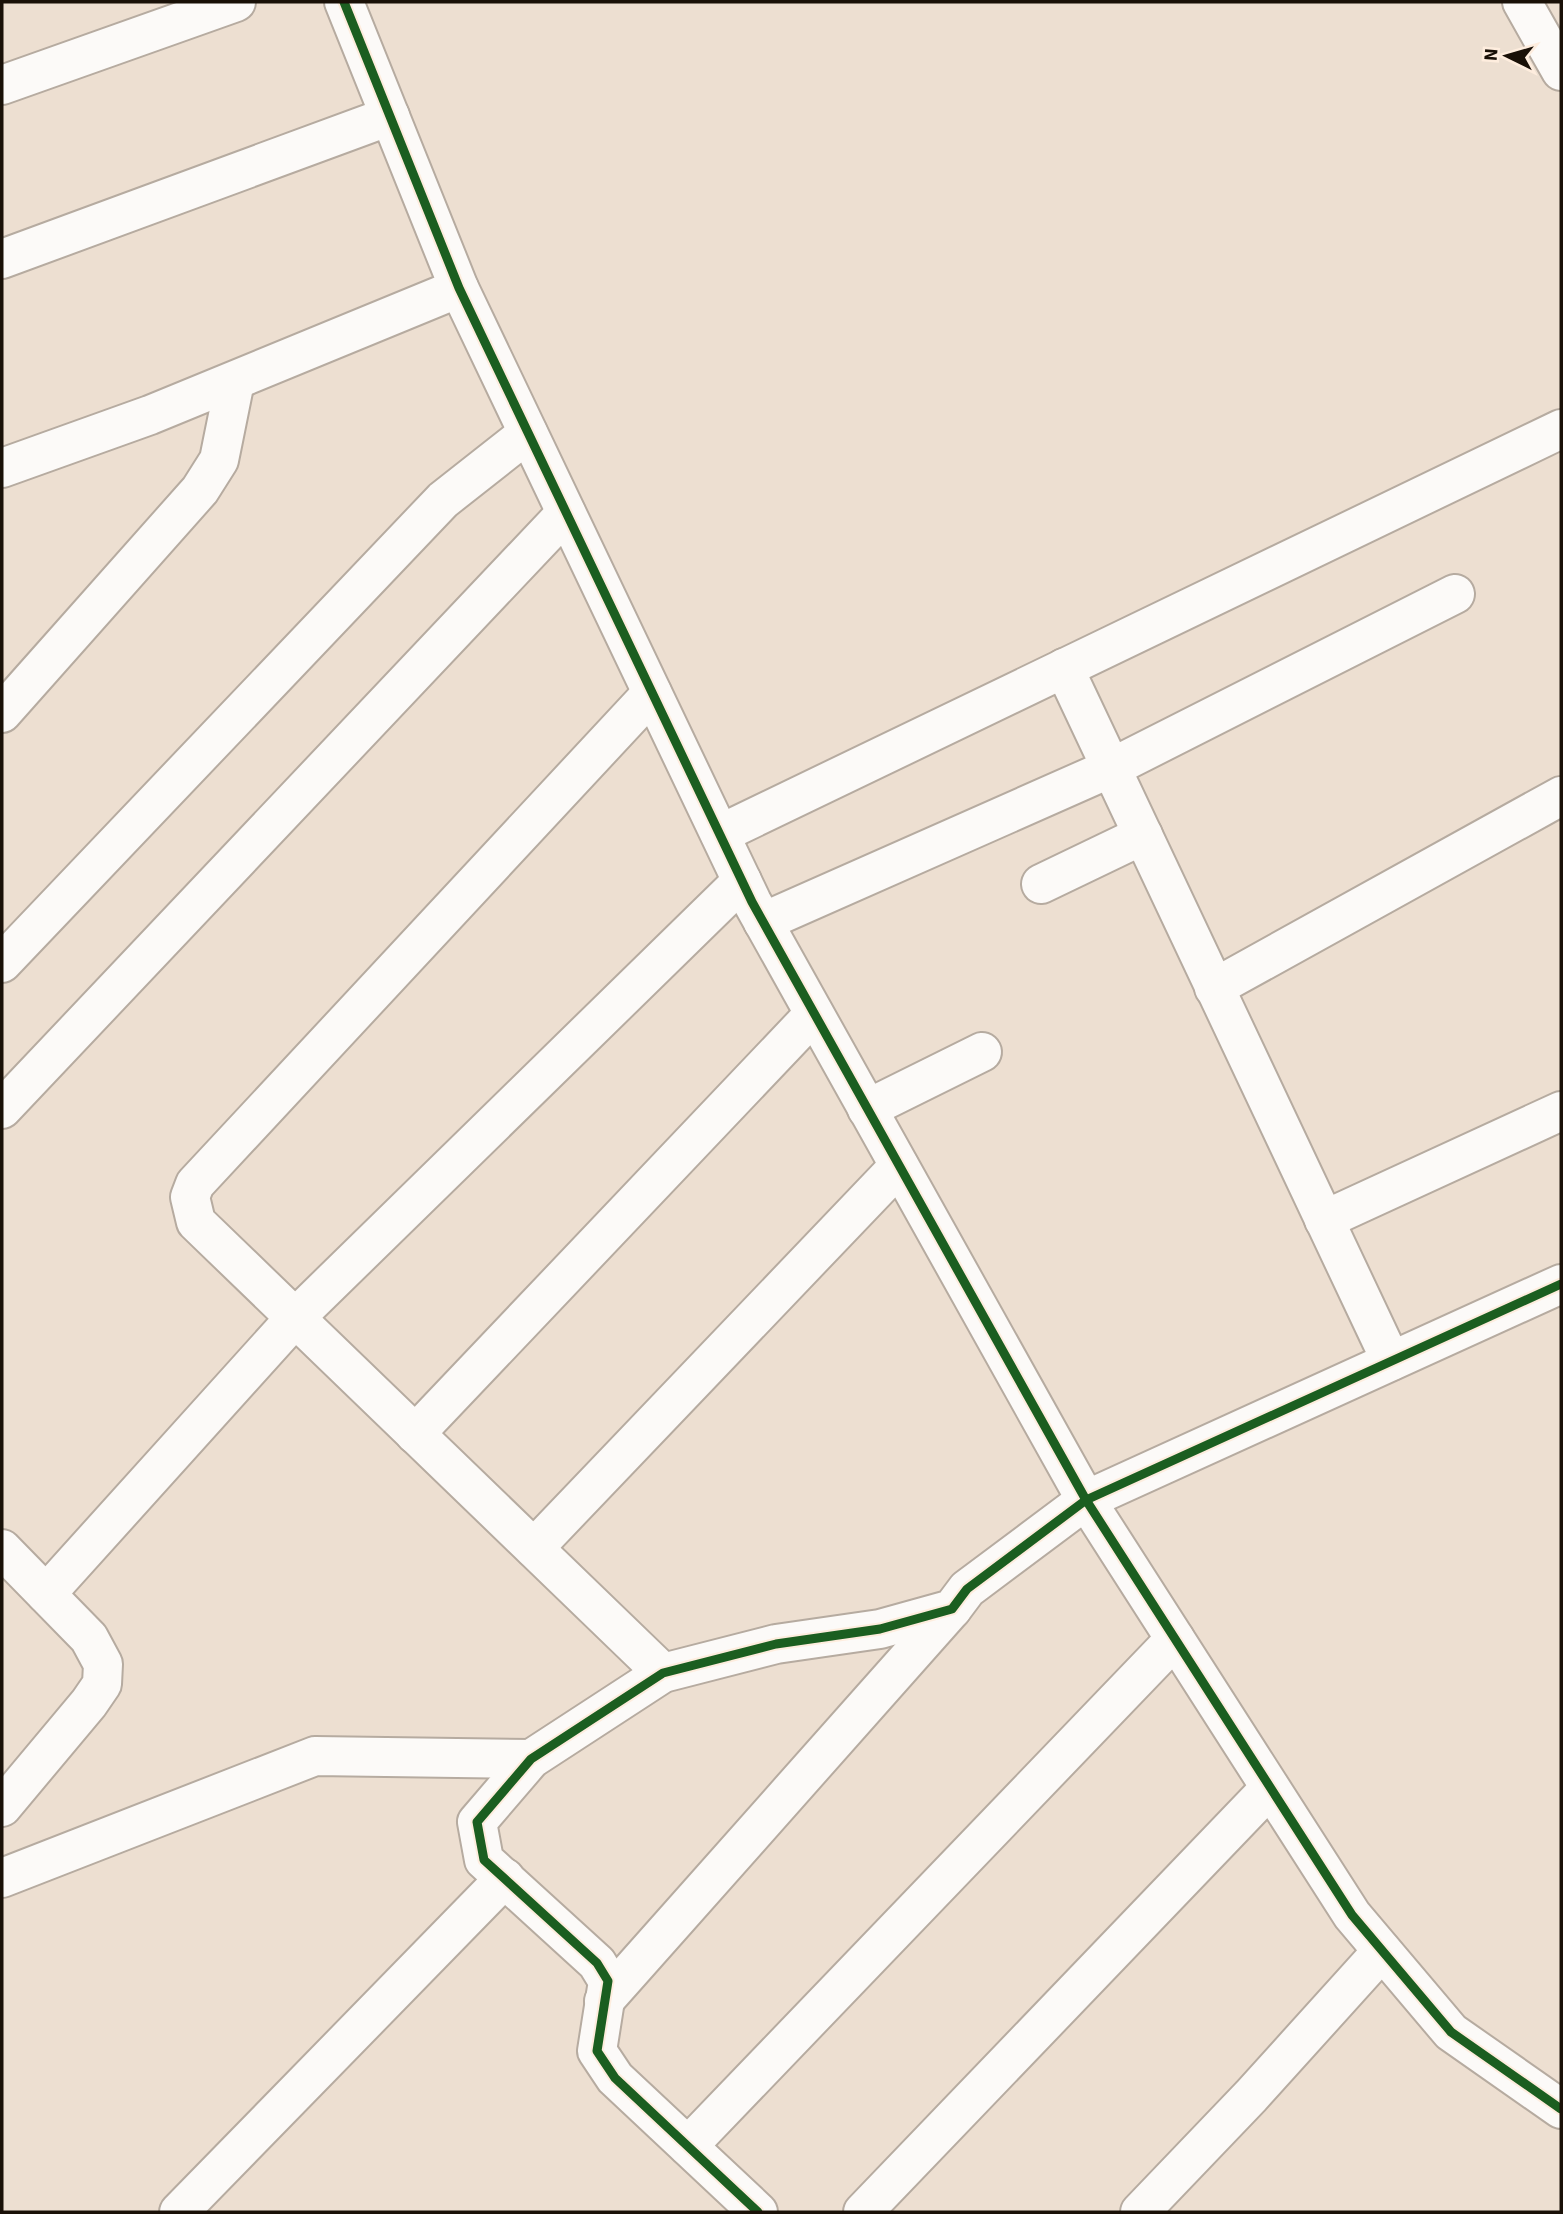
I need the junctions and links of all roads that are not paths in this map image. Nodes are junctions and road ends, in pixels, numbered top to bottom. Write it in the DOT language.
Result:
graph roads {
  1 [pos="236,2"];
  2 [pos="344,2"];
  3 [pos="1522,2"];
  4 [pos="1561,71"];
  5 [pos="2,85"];
  6 [pos="390,116"];
  7 [pos="2,259"];
  8 [pos="459,288"];
  9 [pos="235,380"];
  10 [pos="1561,429"];
  11 [pos="528,433"];
  12 [pos="2,468"];
  13 [pos="566,513"];
  14 [pos="1455,594"];
  15 [pos="1064,668"];
  16 [pos="652,693"];
  17 [pos="2,713"];
  18 [pos="1111,768"];
  19 [pos="1561,796"];
  20 [pos="720,834"];
  21 [pos="1143,835"];
  22 [pos="742,881"];
  23 [pos="1041,884"];
  24 [pos="763,922"];
  25 [pos="2,963"];
  26 [pos="1214,988"];
  27 [pos="814,1014"];
  28 [pos="982,1052"];
  29 [pos="2,1109"];
  30 [pos="867,1109"];
  31 [pos="1561,1111"];
  32 [pos="899,1166"];
  33 [pos="1324,1220"];
  34 [pos="1561,1284"];
  35 [pos="295,1318"];
  36 [pos="1391,1361"];
  37 [pos="415,1433"];
  38 [pos="1086,1500"];
  39 [pos="534,1548"];
  40 [pos="2,1549"];
  41 [pos="46,1594"];
  42 [pos="952,1609"];
  43 [pos="1175,1639"];
  44 [pos="663,1673"];
  45 [pos="531,1759"];
  46 [pos="1270,1788"];
  47 [pos="2,1807"];
  48 [pos="2,1878"];
  49 [pos="505,1878"];
  50 [pos="1382,1951"];
  51 [pos="604,2001"];
  52 [pos="1561,2109"];
  53 [pos="688,2146"];
  54 [pos="179,2212"];
  55 [pos="758,2212"];
  56 [pos="863,2212"];
  57 [pos="1140,2212"];
  1 -- 5 [label="street"];
  2 -- 6 [label="street"];
  3 -- 4 [label="street"];
  6 -- 7 [label="street"];
  6 -- 8 [label="street"];
  8 -- 9 [label="street"];
  8 -- 11 [label="street"];
  9 -- 12 [label="street"];
  9 -- 17 [label="street"];
  10 -- 15 [label="street"];
  11 -- 13 [label="street"];
  11 -- 25 [label="street"];
  13 -- 16 [label="street"];
  13 -- 29 [label="street"];
  14 -- 18 [label="street"];
  15 -- 18 [label="street"];
  15 -- 20 [label="street"];
  16 -- 20 [label="street"];
  16 -- 35 [label="street"];
  18 -- 21 [label="street"];
  18 -- 24 [label="street"];
  19 -- 26 [label="street"];
  20 -- 22 [label="street"];
  21 -- 23 [label="street"];
  21 -- 26 [label="street"];
  22 -- 24 [label="street"];
  22 -- 35 [label="street"];
  24 -- 27 [label="street"];
  26 -- 33 [label="street"];
  27 -- 30 [label="street"];
  27 -- 37 [label="street"];
  28 -- 30 [label="street"];
  30 -- 32 [label="street"];
  31 -- 33 [label="street"];
  32 -- 38 [label="street"];
  32 -- 39 [label="street"];
  33 -- 36 [label="street"];
  34 -- 36 [label="street"];
  35 -- 37 [label="street"];
  35 -- 41 [label="street"];
  36 -- 38 [label="street"];
  37 -- 39 [label="street"];
  38 -- 42 [label="street"];
  38 -- 43 [label="street"];
  39 -- 44 [label="street"];
  40 -- 41 [label="street"];
  41 -- 47 [label="street"];
  42 -- 44 [label="street"];
  42 -- 51 [label="street"];
  43 -- 46 [label="street"];
  43 -- 53 [label="street"];
  44 -- 45 [label="street"];
  45 -- 48 [label="street"];
  45 -- 49 [label="street"];
  46 -- 50 [label="street"];
  46 -- 56 [label="street"];
  49 -- 51 [label="street"];
  49 -- 54 [label="street"];
  50 -- 52 [label="street"];
  50 -- 57 [label="street"];
  51 -- 53 [label="street"];
  53 -- 55 [label="street"];
}
